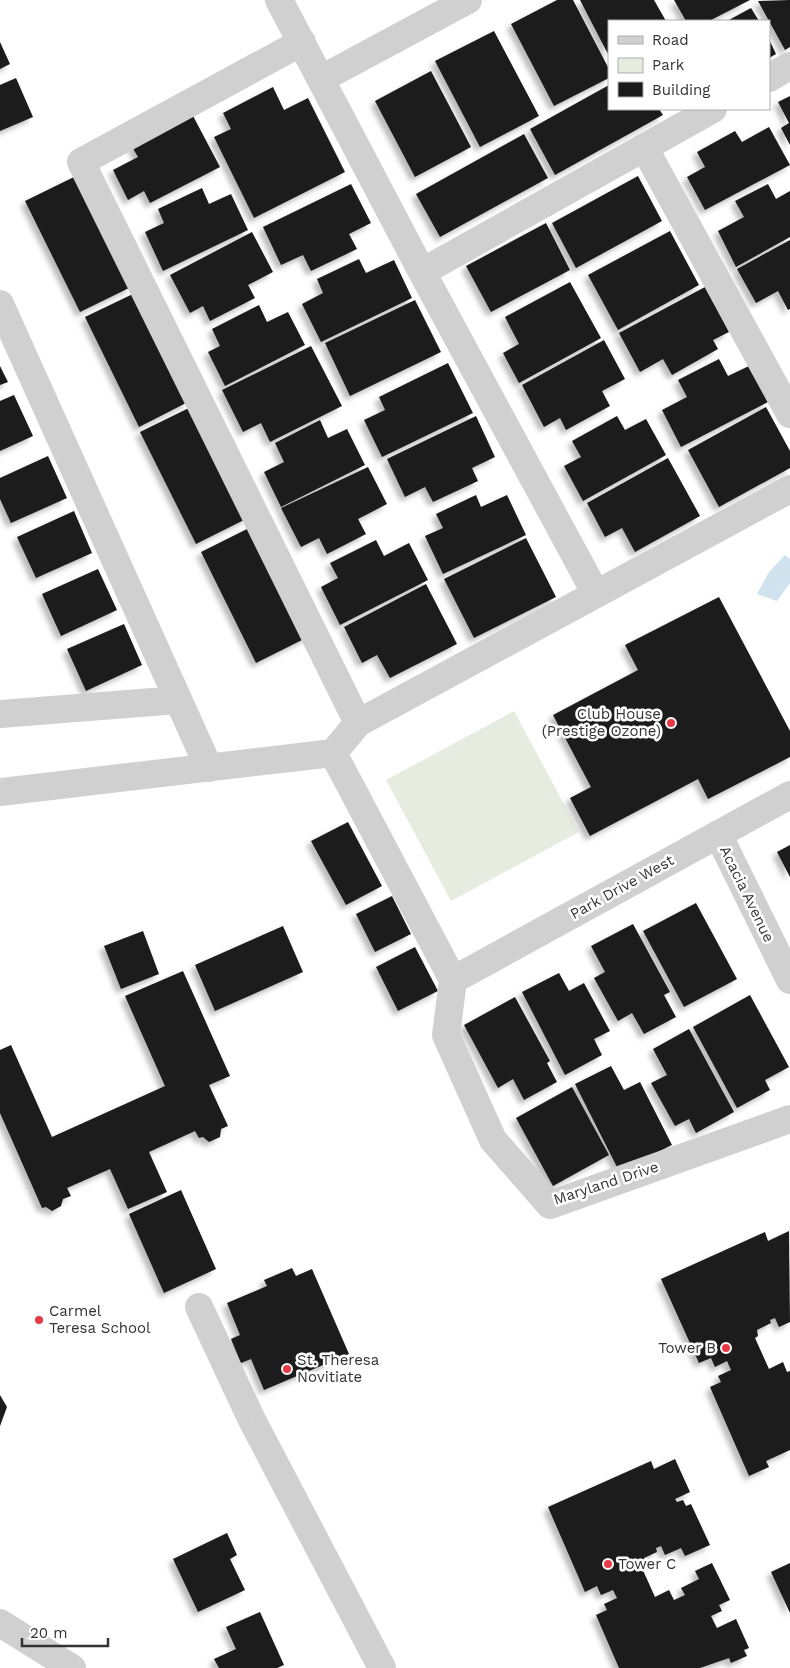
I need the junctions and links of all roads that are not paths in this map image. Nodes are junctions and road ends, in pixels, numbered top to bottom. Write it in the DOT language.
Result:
graph roads {
  1 [pos="280,0"];
  2 [pos="468,0"];
  3 [pos="302,42"];
  4 [pos="790,66"];
  5 [pos="770,77"];
  6 [pos="321,79"];
  7 [pos="711,110"];
  8 [pos="644,148"];
  9 [pos="422,272"];
  10 [pos="0,304"];
  11 [pos="790,414"];
  12 [pos="790,489"];
  13 [pos="596,594"];
  14 [pos="178,700"];
  15 [pos="0,714"];
  16 [pos="358,723"];
  17 [pos="333,753"];
  18 [pos="208,768"];
  19 [pos="0,792"];
  20 [pos="790,795"];
  21 [pos="718,834"];
  22 [pos="453,980"];
  23 [pos="790,980"];
  24 [pos="790,1119"];
  25 [pos="199,1307"];
  26 [pos="0,1623"];
  27 [pos="72,1668"];
  28 [pos="382,1668"];
  1 -- 3 [label="street"];
  2 -- 6 [label="street"];
  3 -- 6 [label="street"];
  3 -- 16 [label="street"];
  4 -- 5 [label="street"];
  6 -- 9 [label="street"];
  7 -- 8 [label="street"];
  8 -- 9 [label="street"];
  8 -- 11 [label="street"];
  9 -- 13 [label="street"];
  10 -- 14 [label="street"];
  12 -- 13 [label="street"];
  13 -- 16 [label="street"];
  14 -- 15 [label="street"];
  14 -- 18 [label="street"];
  16 -- 17 [label="street"];
  17 -- 18 [label="street"];
  17 -- 22 [label="street"];
  18 -- 19 [label="street"];
  20 -- 21 [label="street, Park Drive West"];
  21 -- 22 [label="street, Park Drive West"];
  21 -- 23 [label="street, Acacia Avenue"];
  22 -- 24 [label="street, Maryland Drive"];
  25 -- 28 [label="street"];
  26 -- 27 [label="street"];
}
